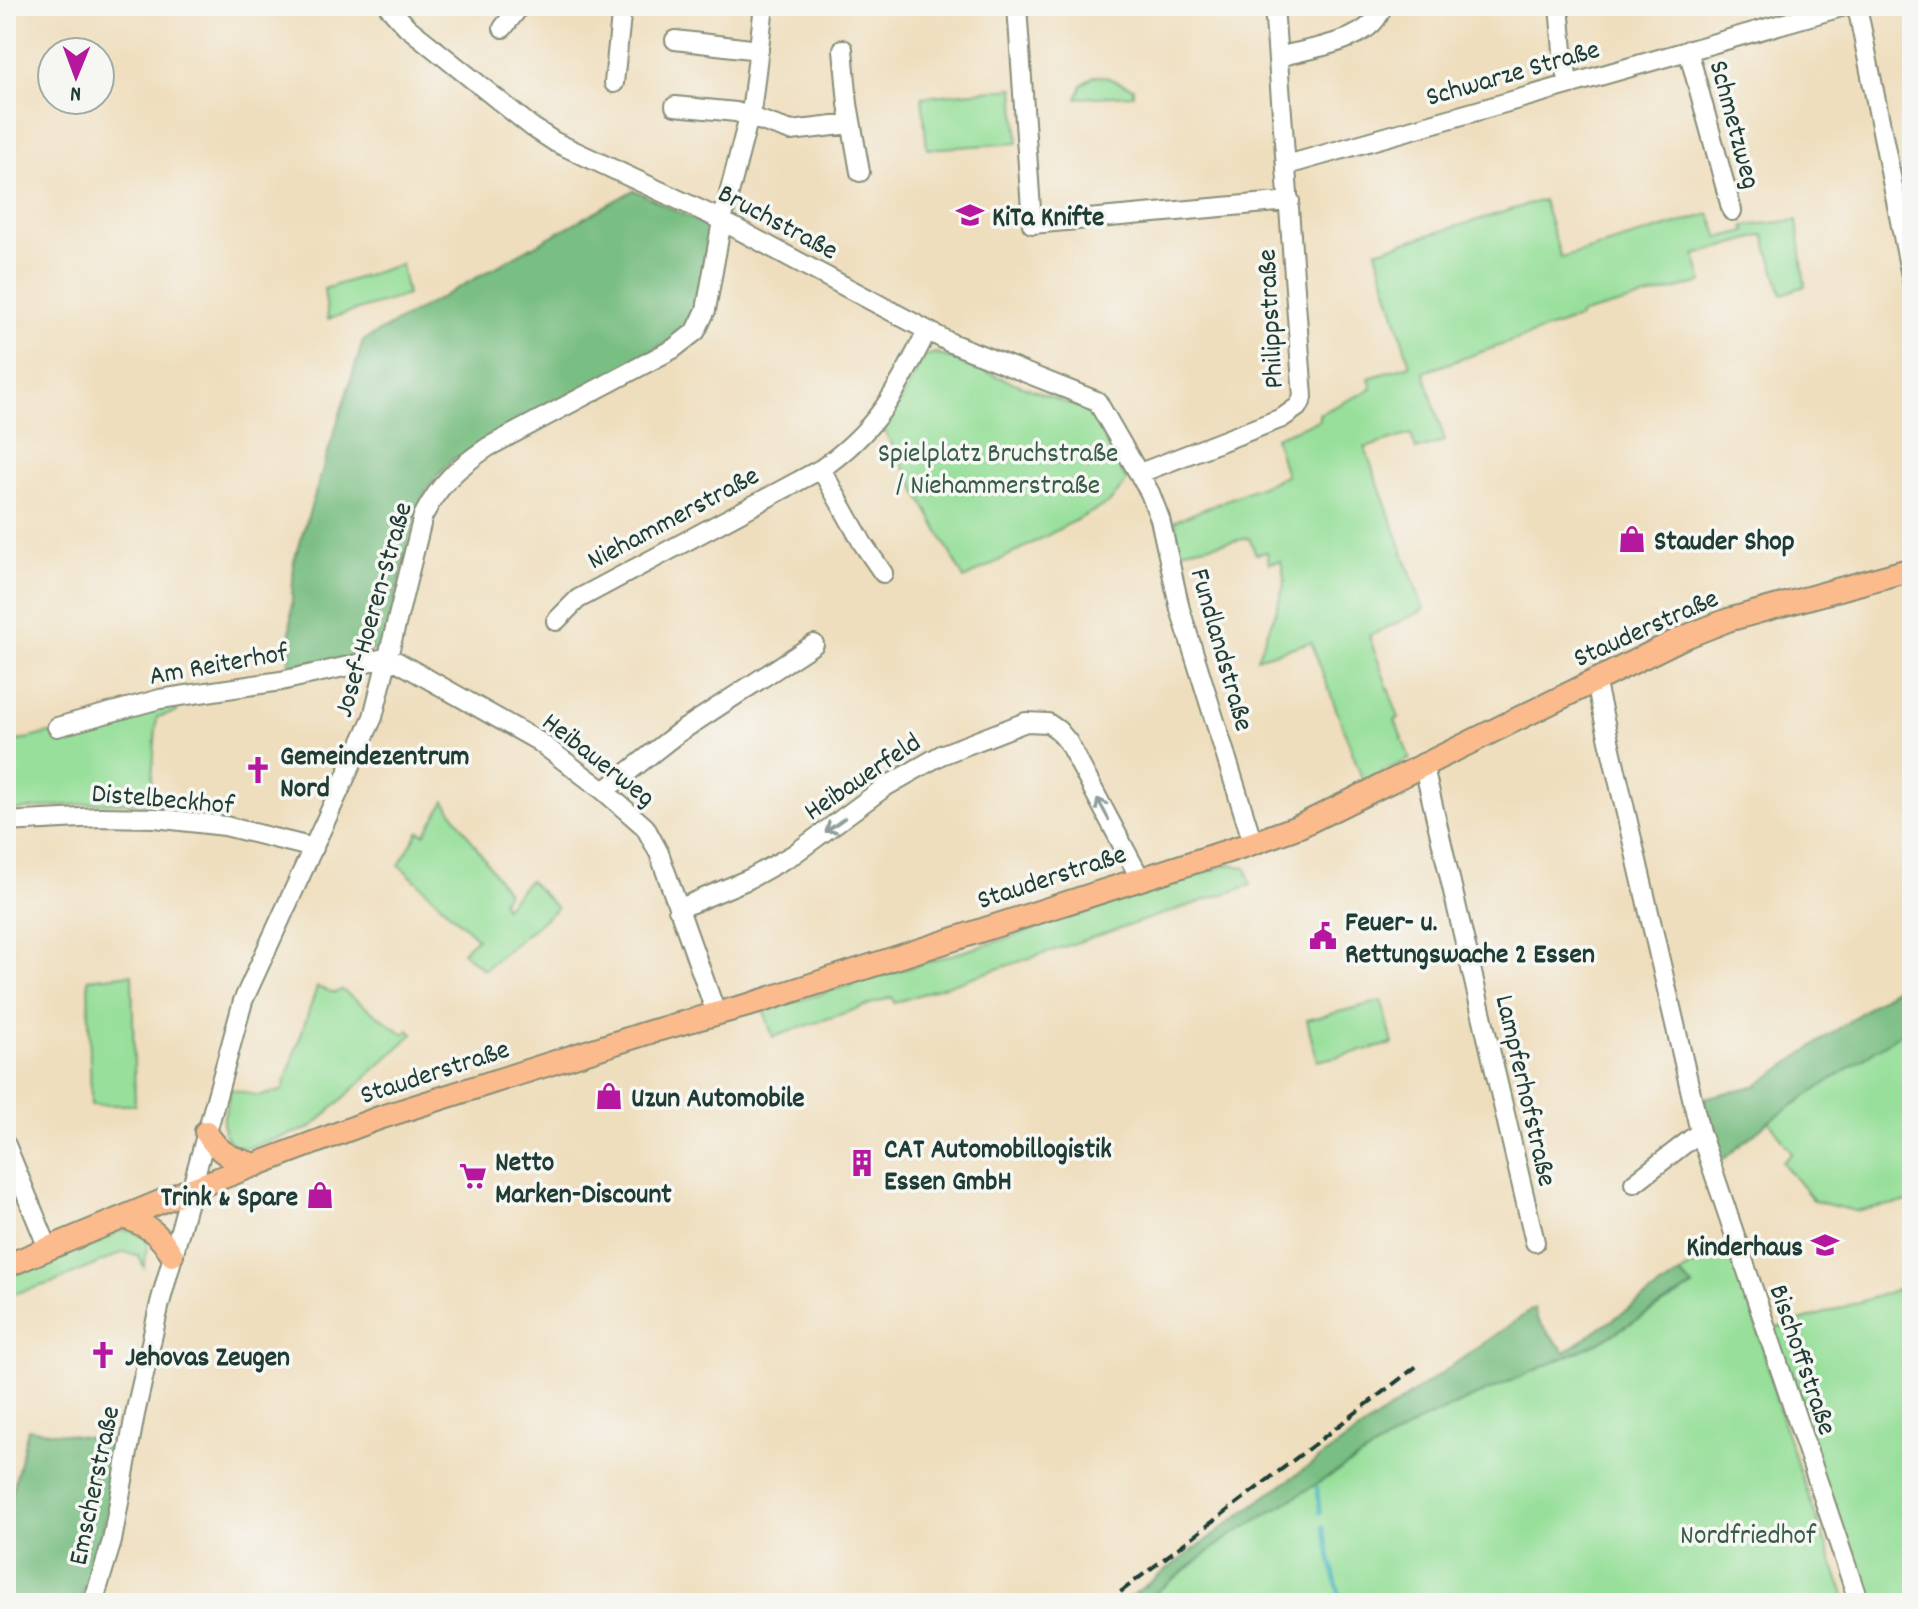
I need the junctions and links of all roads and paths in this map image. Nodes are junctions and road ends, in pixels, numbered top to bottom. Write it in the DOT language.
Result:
graph roads {
  1 [pos="388,6"];
  2 [pos="520,6"];
  3 [pos="622,6"];
  4 [pos="764,6"];
  5 [pos="1017,6"];
  6 [pos="1274,6"];
  7 [pos="1382,6"];
  8 [pos="1559,6"];
  9 [pos="1845,6"];
  10 [pos="1857,6"];
  11 [pos="503,28"];
  12 [pos="675,40"];
  13 [pos="843,49"];
  14 [pos="759,50"];
  15 [pos="1688,50"];
  16 [pos="1278,57"];
  17 [pos="614,83"];
  18 [pos="1569,84"];
  19 [pos="675,106"];
  20 [pos="750,117"];
  21 [pos="851,124"];
  22 [pos="1287,165"];
  23 [pos="860,172"];
  24 [pos="1290,201"];
  25 [pos="1732,211"];
  26 [pos="722,221"];
  27 [pos="1912,281"];
  28 [pos="927,331"];
  29 [pos="821,469"];
  30 [pos="1140,473"];
  31 [pos="1912,569"];
  32 [pos="883,573"];
  33 [pos="556,621"];
  34 [pos="814,644"];
  35 [pos="389,657"];
  36 [pos="1595,680"];
  37 [pos="57,727"];
  38 [pos="1423,763"];
  39 [pos="604,791"];
  40 [pos="6,822"];
  41 [pos="1253,843"];
  42 [pos="314,848"];
  43 [pos="1140,878"];
  44 [pos="678,909"];
  45 [pos="716,1013"];
  46 [pos="206,1132"];
  47 [pos="1700,1132"];
  48 [pos="6,1145"];
  49 [pos="256,1165"];
  50 [pos="1634,1183"];
  51 [pos="189,1190"];
  52 [pos="124,1217"];
  53 [pos="1535,1242"];
  54 [pos="48,1248"];
  55 [pos="172,1255"];
  56 [pos="6,1266"];
  57 [pos="93,1603"];
  58 [pos="1859,1603"];
  1 -- 26 [label="street, Bruchstraße"];
  2 -- 11 [label="street"];
  3 -- 17 [label="street"];
  4 -- 14 [label="street, Josef-Hoeren-Straße"];
  5 -- 24 [label="street"];
  6 -- 16 [label="street, Philippstraße"];
  7 -- 16 [label="street"];
  8 -- 18 [label="street"];
  9 -- 15 [label="street, Schwarze Straße"];
  10 -- 27 [label="street"];
  12 -- 14 [label="street"];
  13 -- 21 [label="street"];
  14 -- 20 [label="street, Josef-Hoeren-Straße"];
  15 -- 18 [label="street, Schwarze Straße"];
  15 -- 25 [label="street, Schmetzweg"];
  16 -- 22 [label="street, Philippstraße"];
  18 -- 22 [label="street, Schwarze Straße"];
  19 -- 20 [label="street"];
  20 -- 21 [label="street"];
  20 -- 26 [label="street, Josef-Hoeren-Straße"];
  21 -- 23 [label="street"];
  22 -- 24 [label="street, Philippstraße"];
  24 -- 30 [label="street, Philippstraße"];
  26 -- 28 [label="street, Bruchstraße"];
  26 -- 35 [label="street, Josef-Hoeren-Straße"];
  28 -- 29 [label="street, Niehammerstraße"];
  28 -- 30 [label="street, Bruchstraße"];
  29 -- 32 [label="street"];
  29 -- 33 [label="street, Niehammerstraße"];
  30 -- 41 [label="street, Fundlandstraße"];
  31 -- 36 [label="main road, Stauderstraße"];
  34 -- 39 [label="street"];
  35 -- 37 [label="street, Am Reiterhof"];
  35 -- 39 [label="street, Heibauerweg"];
  35 -- 42 [label="street, Josef-Hoeren-Straße"];
  36 -- 38 [label="main road, Stauderstraße"];
  36 -- 47 [label="street, Bischoffstraße"];
  38 -- 41 [label="main road, Stauderstraße"];
  38 -- 53 [label="street, Lampferhofstraße"];
  39 -- 44 [label="street, Heibauerweg"];
  40 -- 42 [label="street, Distelbeckhof"];
  41 -- 43 [label="main road, Stauderstraße"];
  42 -- 46 [label="street, Josef-Hoeren-Straße"];
  43 -- 44 [label="street, Heibauerfeld, one-way"];
  43 -- 45 [label="main road, Stauderstraße"];
  44 -- 45 [label="street, Heibauerweg"];
  45 -- 49 [label="main road, Stauderstraße"];
  46 -- 49 [label="main road"];
  46 -- 51 [label="street, Josef-Hoeren-Straße"];
  47 -- 50 [label="street"];
  47 -- 58 [label="street, Bischoffstraße"];
  48 -- 54 [label="street"];
  49 -- 51 [label="main road, Stauderstraße"];
  51 -- 52 [label="main road, Stauderstraße"];
  51 -- 55 [label="street, Emscherstraße"];
  52 -- 54 [label="main road, Stauderstraße"];
  52 -- 55 [label="main road"];
  54 -- 56 [label="main road, Stauderstraße"];
  55 -- 57 [label="street, Emscherstraße"];
}
